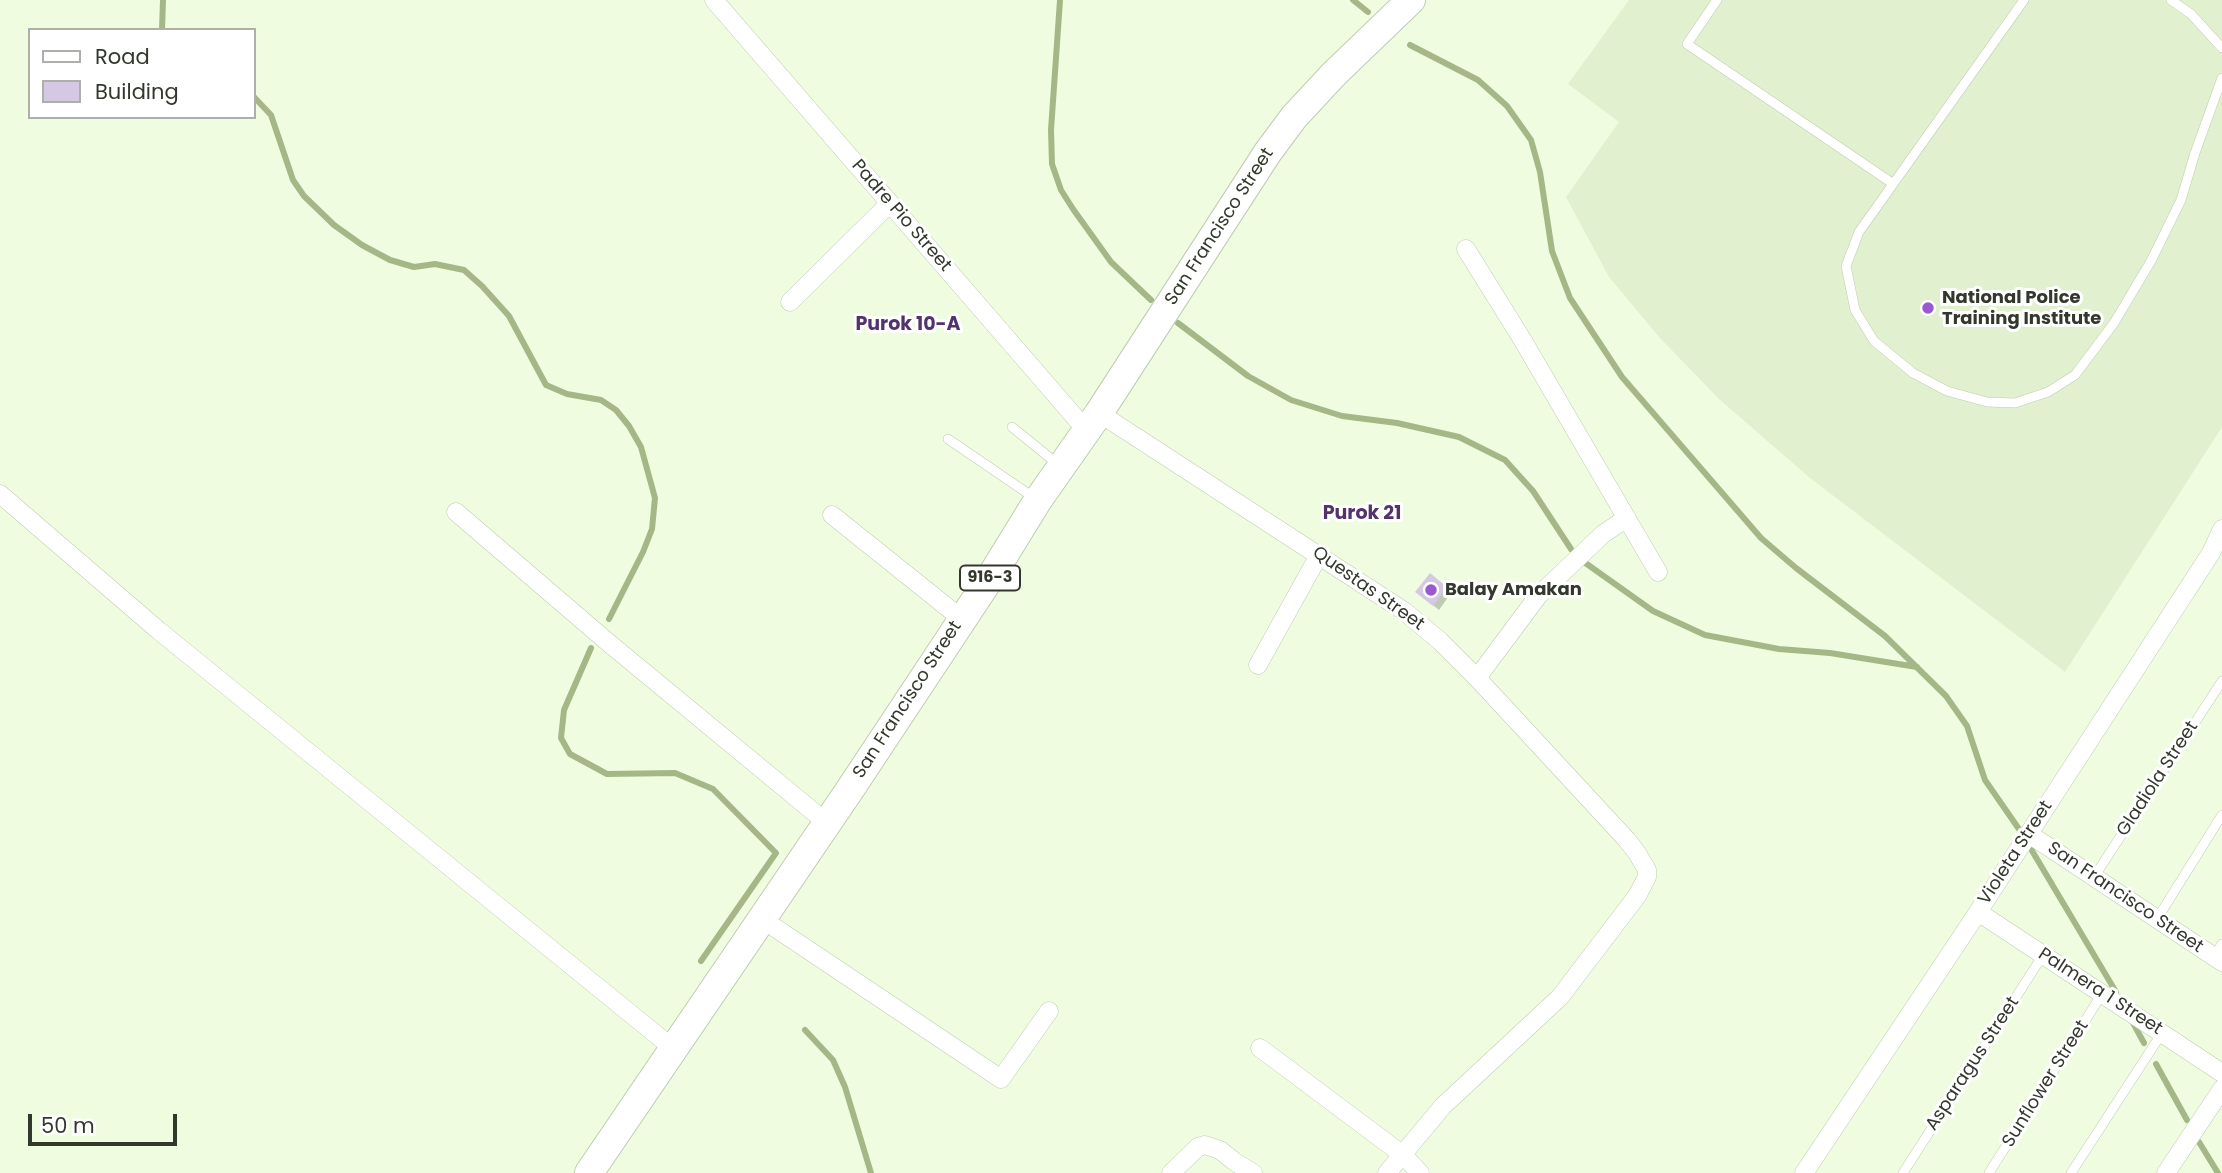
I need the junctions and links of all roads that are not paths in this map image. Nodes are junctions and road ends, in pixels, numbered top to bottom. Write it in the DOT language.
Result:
graph roads {
  1 [pos="715,0"];
  2 [pos="1411,0"];
  3 [pos="1717,0"];
  4 [pos="2024,0"];
  5 [pos="2171,0"];
  6 [pos="2222,48"];
  7 [pos="2222,78"];
  8 [pos="1892,183"];
  9 [pos="890,203"];
  10 [pos="1466,249"];
  11 [pos="790,302"];
  12 [pos="1093,422"];
  13 [pos="1012,428"];
  14 [pos="948,439"];
  15 [pos="1062,467"];
  16 [pos="0,494"];
  17 [pos="1038,500"];
  18 [pos="456,512"];
  19 [pos="832,515"];
  20 [pos="1628,519"];
  21 [pos="2222,529"];
  22 [pos="1319,555"];
  23 [pos="2217,557"];
  24 [pos="1658,572"];
  25 [pos="962,619"];
  26 [pos="1258,666"];
  27 [pos="1477,678"];
  28 [pos="2222,681"];
  29 [pos="2222,815"];
  30 [pos="827,823"];
  31 [pos="2029,834"];
  32 [pos="2094,877"];
  33 [pos="1978,912"];
  34 [pos="762,919"];
  35 [pos="2157,919"];
  36 [pos="2219,954"];
  37 [pos="2043,955"];
  38 [pos="2102,994"];
  39 [pos="1049,1011"];
  40 [pos="2162,1033"];
  41 [pos="1260,1048"];
  42 [pos="674,1049"];
  43 [pos="2222,1073"];
  44 [pos="2222,1088"];
  45 [pos="1403,1155"];
  46 [pos="594,1171"];
  47 [pos="1171,1173"];
  48 [pos="1253,1173"];
  49 [pos="1387,1173"];
  50 [pos="1420,1173"];
  51 [pos="1804,1173"];
  52 [pos="1903,1173"];
  53 [pos="1989,1173"];
  54 [pos="2071,1173"];
  55 [pos="2166,1173"];
  1 -- 9 [label="street, Padre Pio Street"];
  2 -- 12 [label="main road, San Francisco Street / 916-3"];
  3 -- 8 [label="lane"];
  4 -- 8 [label="lane"];
  5 -- 6 [label="lane"];
  7 -- 8 [label="lane"];
  9 -- 11 [label="street"];
  9 -- 12 [label="street, Padre Pio Street"];
  10 -- 20 [label="street"];
  12 -- 15 [label="main road, San Francisco Street / 916-3"];
  12 -- 22 [label="street, Questas Street"];
  13 -- 15 [label="lane"];
  14 -- 17 [label="lane"];
  15 -- 17 [label="main road, San Francisco Street / 916-3"];
  16 -- 42 [label="street"];
  17 -- 25 [label="main road, San Francisco Street / 916-3"];
  18 -- 30 [label="street"];
  19 -- 25 [label="street"];
  20 -- 24 [label="street"];
  20 -- 27 [label="street"];
  21 -- 23 [label="street, Violeta Street"];
  22 -- 26 [label="street"];
  22 -- 27 [label="street, Questas Street"];
  23 -- 31 [label="street, Violeta Street"];
  25 -- 30 [label="main road, San Francisco Street / 916-3"];
  27 -- 45 [label="street, Questas Street"];
  28 -- 32 [label="lane, Gladiola Street"];
  29 -- 35 [label="lane"];
  30 -- 34 [label="main road, San Francisco Street / 916-3"];
  31 -- 32 [label="street, San Francisco Street"];
  31 -- 33 [label="street, Violeta Street"];
  32 -- 35 [label="street, San Francisco Street"];
  33 -- 37 [label="street, Palmera 1 Street"];
  33 -- 51 [label="street, Violeta Street"];
  34 -- 39 [label="street"];
  34 -- 42 [label="main road, San Francisco Street / 916-3"];
  35 -- 36 [label="street, San Francisco Street"];
  37 -- 38 [label="street, Palmera 1 Street"];
  37 -- 52 [label="lane, Asparagus Street"];
  38 -- 40 [label="street, Palmera 1 Street"];
  38 -- 53 [label="lane, Sunflower Street"];
  40 -- 43 [label="street, Palmera 1 Street"];
  40 -- 54 [label="lane"];
  41 -- 45 [label="street"];
  42 -- 46 [label="main road, San Francisco Street / 916-3"];
  44 -- 55 [label="street"];
  45 -- 49 [label="street"];
  45 -- 50 [label="street"];
  47 -- 48 [label="street"];
}
